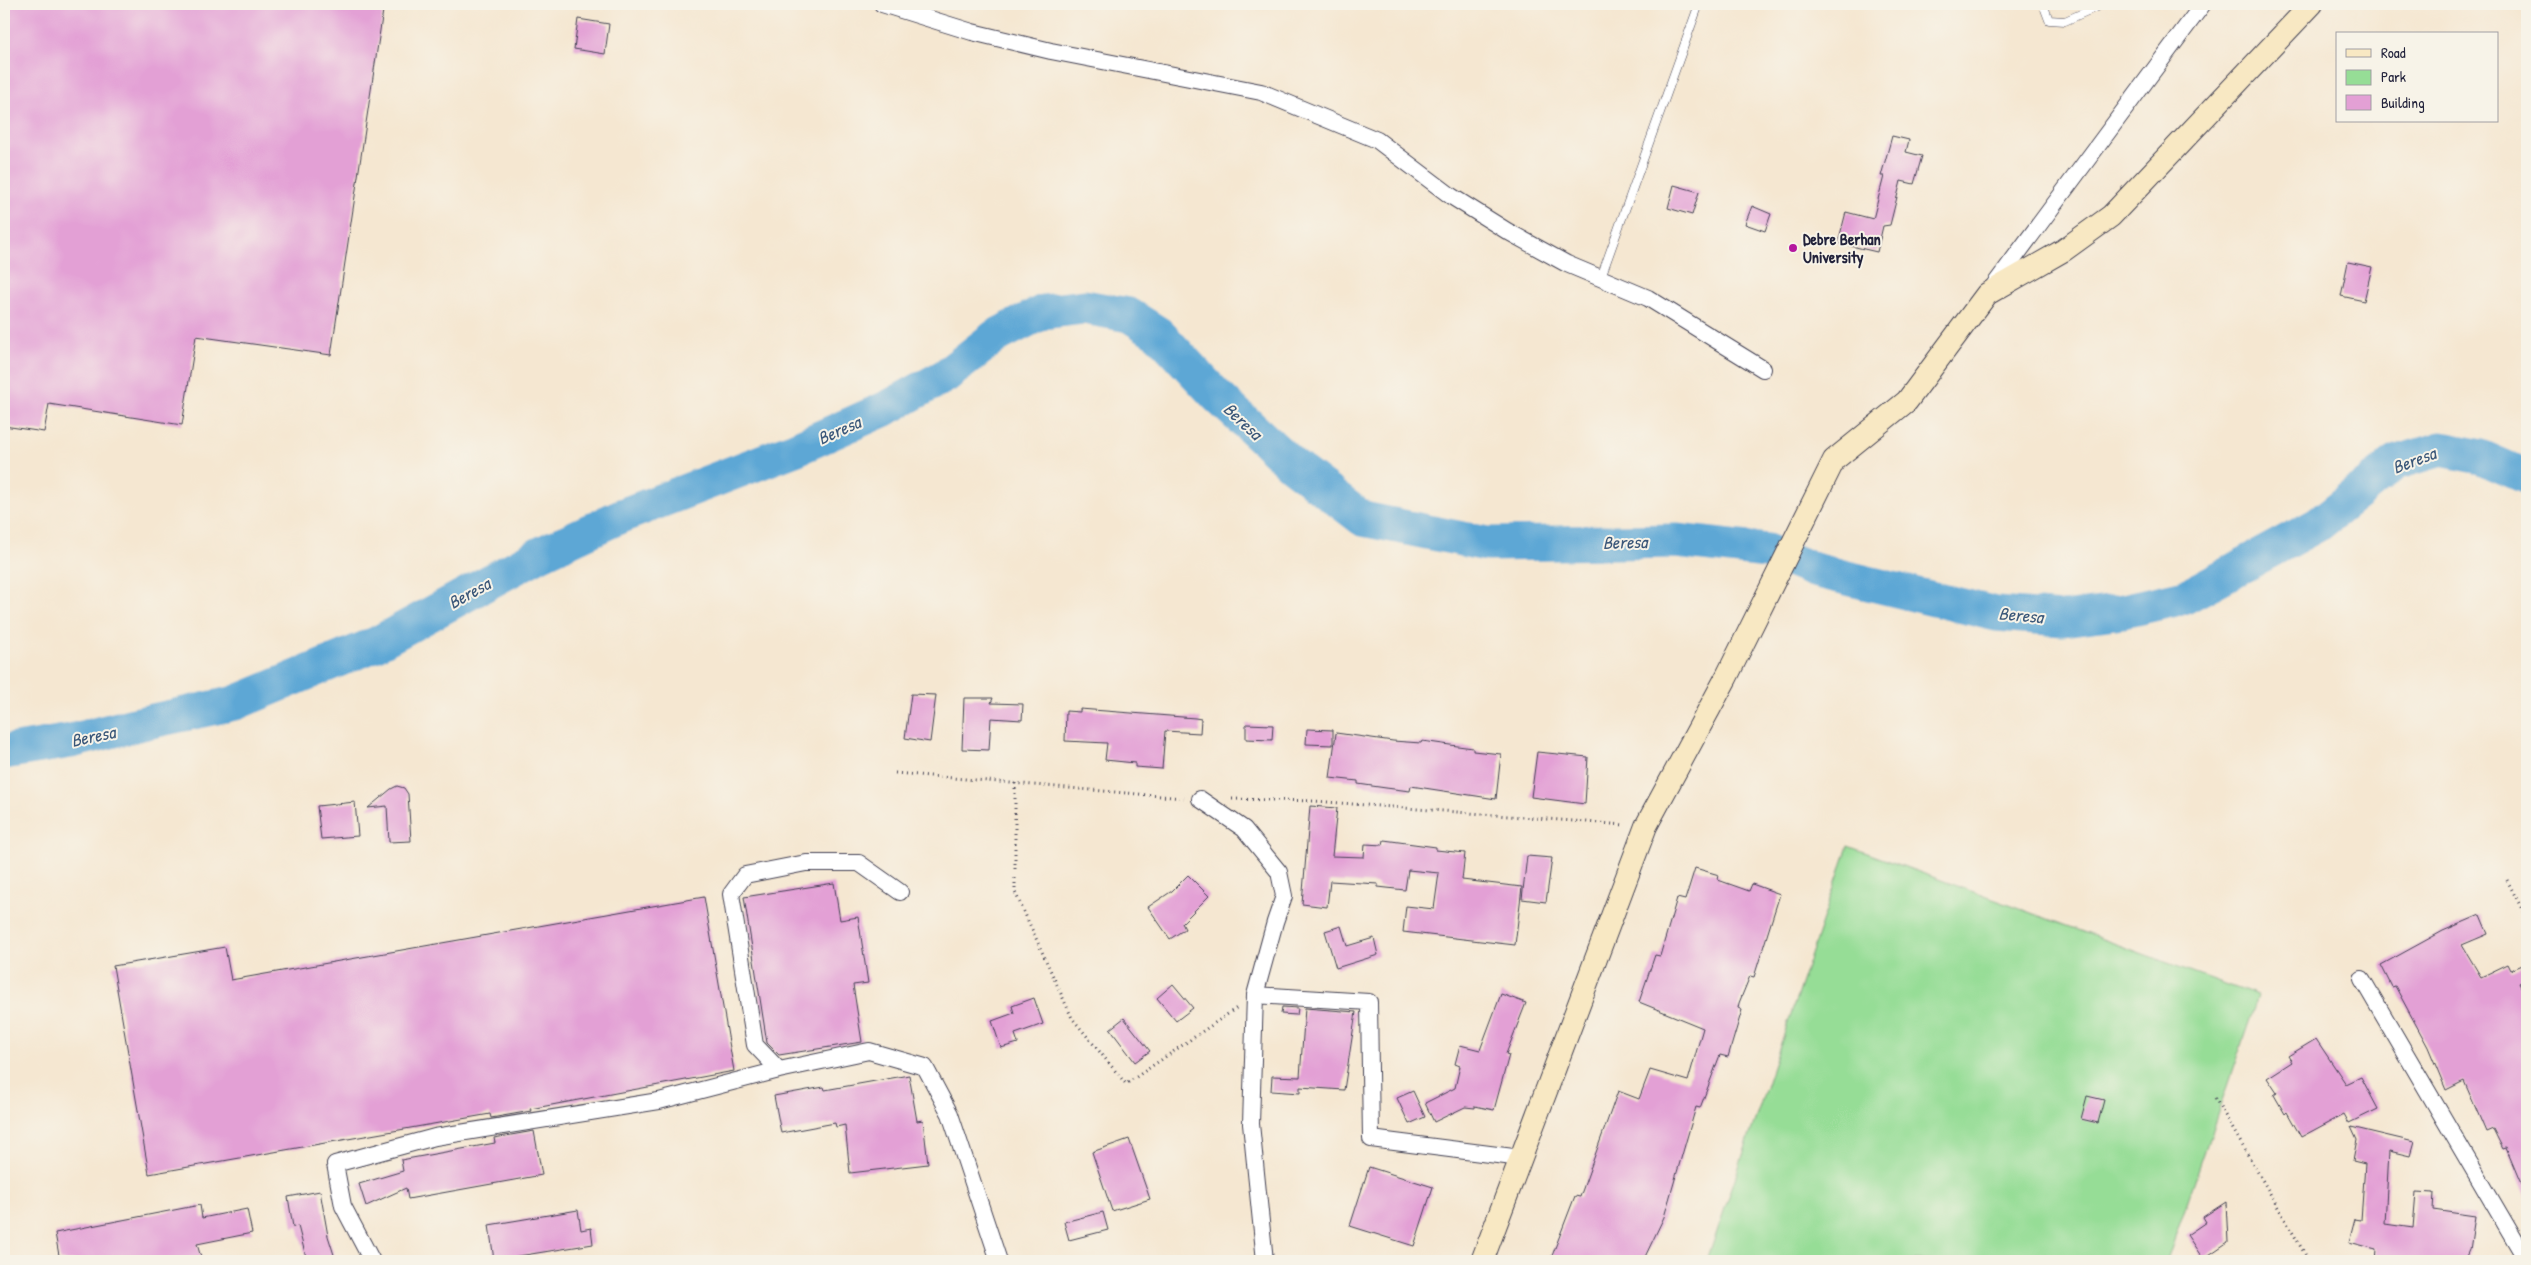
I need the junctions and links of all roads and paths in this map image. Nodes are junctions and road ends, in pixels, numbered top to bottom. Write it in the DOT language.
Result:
graph roads {
  1 [pos="882,4"];
  2 [pos="1699,4"];
  3 [pos="2043,4"];
  4 [pos="2103,4"];
  5 [pos="2204,4"];
  6 [pos="2312,4"];
  7 [pos="1602,277"];
  8 [pos="1987,294"];
  9 [pos="1762,369"];
  10 [pos="895,773"];
  11 [pos="1015,783"];
  12 [pos="1200,799"];
  13 [pos="1646,826"];
  14 [pos="2507,880"];
  15 [pos="900,892"];
  16 [pos="2527,919"];
  17 [pos="2362,979"];
  18 [pos="1255,995"];
  19 [pos="779,1070"];
  20 [pos="2215,1098"];
  21 [pos="1521,1158"];
  22 [pos="1485,1260"];
  23 [pos="372,1261"];
  24 [pos="999,1261"];
  25 [pos="1265,1261"];
  26 [pos="2309,1261"];
  27 [pos="2527,1261"];
  1 -- 7 [label="street"];
  2 -- 7 [label="lane"];
  3 -- 4 [label="lane"];
  5 -- 8 [label="street"];
  6 -- 8 [label="main road"];
  7 -- 9 [label="street"];
  8 -- 13 [label="main road"];
  10 -- 11 [label="path"];
  11 -- 12 [label="path"];
  11 -- 18 [label="path"];
  12 -- 13 [label="path"];
  12 -- 18 [label="street"];
  13 -- 21 [label="main road"];
  14 -- 16 [label="path"];
  15 -- 19 [label="street"];
  17 -- 27 [label="street"];
  18 -- 21 [label="street"];
  18 -- 25 [label="street"];
  19 -- 23 [label="street"];
  19 -- 24 [label="street"];
  20 -- 26 [label="path"];
  21 -- 22 [label="main road"];
}
